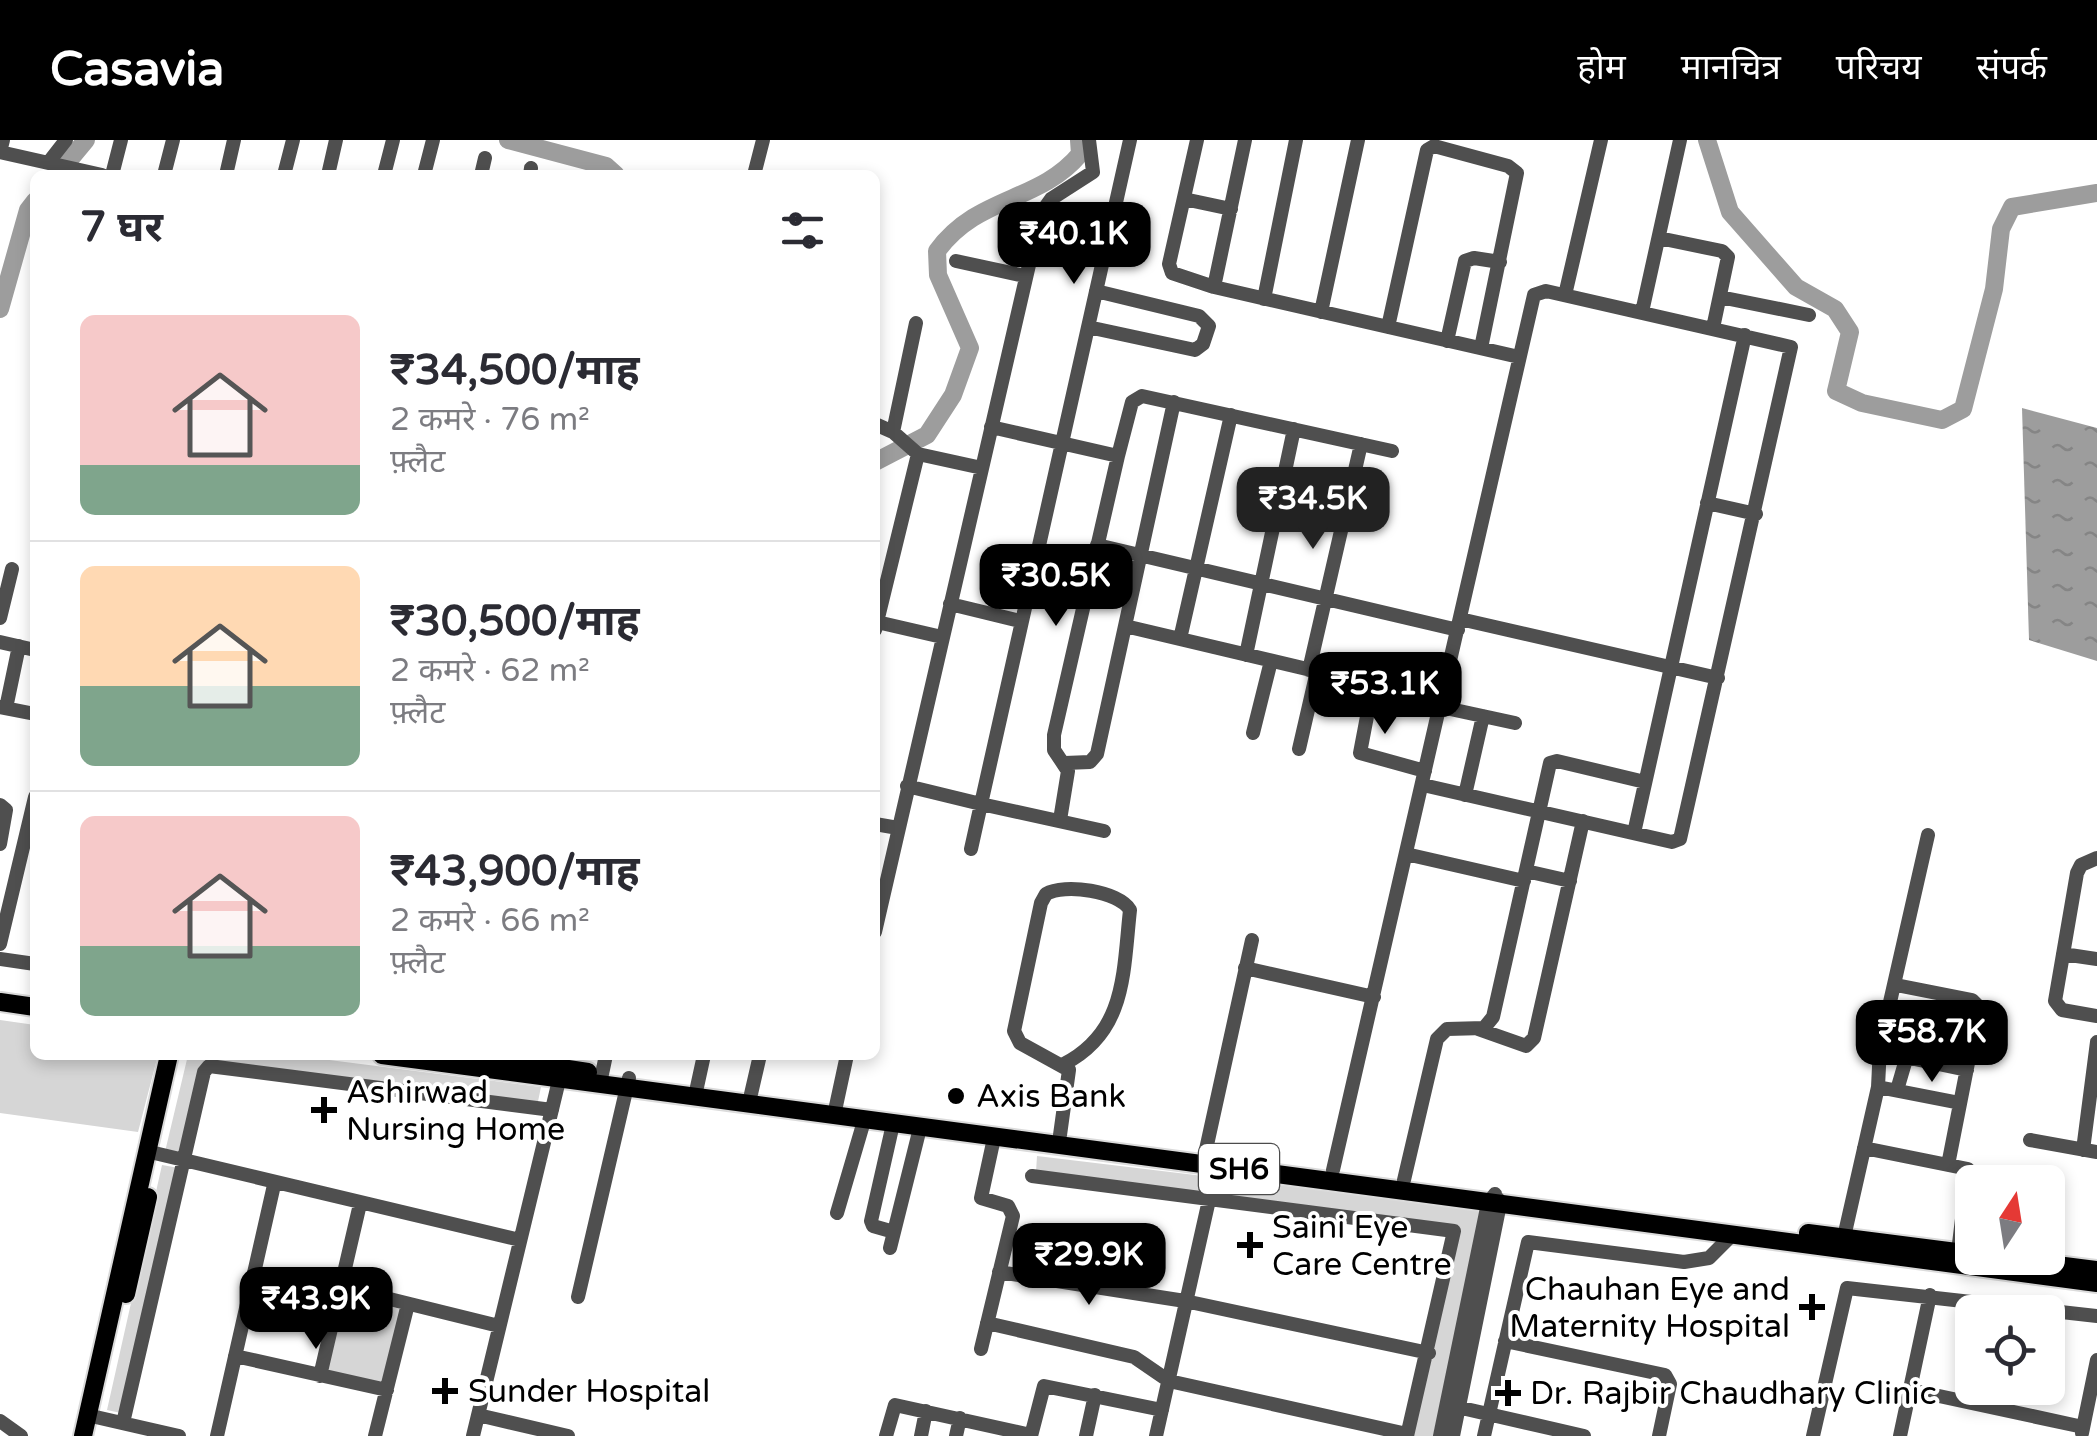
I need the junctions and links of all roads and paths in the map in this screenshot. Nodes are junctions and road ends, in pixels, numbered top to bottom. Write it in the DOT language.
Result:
graph roads {
  1 [pos="3,140"];
  2 [pos="66,140"];
  3 [pos="121,140"];
  4 [pos="173,140"];
  5 [pos="234,140"];
  6 [pos="293,140"];
  7 [pos="336,140"];
  8 [pos="392,140"];
  9 [pos="433,140"];
  10 [pos="764,140"];
  11 [pos="1090,140"];
  12 [pos="1130,140"];
  13 [pos="1197,140"];
  14 [pos="1245,140"];
  15 [pos="1296,140"];
  16 [pos="1358,140"];
  17 [pos="1602,140"];
  18 [pos="1680,140"];
  19 [pos="485,158"];
  20 [pos="50,163"];
  21 [pos="71,170"];
  22 [pos="113,170"];
  23 [pos="165,170"];
  24 [pos="227,170"];
  25 [pos="285,170"];
  26 [pos="329,170"];
  27 [pos="385,170"];
  28 [pos="425,170"];
  29 [pos="482,170"];
  30 [pos="755,170"];
  31 [pos="1093,172"];
  32 [pos="1121,178"];
  33 [pos="1184,199"];
  34 [pos="1231,209"];
  35 [pos="1658,238"];
  36 [pos="956,260"];
  37 [pos="1500,262"];
  38 [pos="1025,276"];
  39 [pos="1214,287"];
  40 [pos="1096,291"];
  41 [pos="1564,295"];
  42 [pos="1720,297"];
  43 [pos="1264,299"];
  44 [pos="1321,312"];
  45 [pos="1642,312"];
  46 [pos="1809,315"];
  47 [pos="916,324"];
  48 [pos="1088,327"];
  49 [pos="1388,327"];
  50 [pos="1713,328"];
  51 [pos="1745,335"];
  52 [pos="1447,341"];
  53 [pos="1481,348"];
  54 [pos="1519,357"];
  55 [pos="1174,402"];
  56 [pos="1231,415"];
  57 [pos="880,427"];
  58 [pos="991,427"];
  59 [pos="1294,429"];
  60 [pos="906,444"];
  61 [pos="1062,444"];
  62 [pos="1361,444"];
  63 [pos="1392,451"];
  64 [pos="1118,456"];
  65 [pos="982,468"];
  66 [pos="1707,503"];
  67 [pos="1756,514"];
  68 [pos="1097,544"];
  69 [pos="1141,554"];
  70 [pos="1196,566"];
  71 [pos="12,569"];
  72 [pos="882,571"];
  73 [pos="1262,581"];
  74 [pos="1325,597"];
  75 [pos="950,604"];
  76 [pos="0,618"];
  77 [pos="1020,620"];
  78 [pos="1459,624"];
  79 [pos="1125,626"];
  80 [pos="880,627"];
  81 [pos="942,636"];
  82 [pos="1180,639"];
  83 [pos="0,642"];
  84 [pos="19,646"];
  85 [pos="30,649"];
  86 [pos="1246,655"];
  87 [pos="1270,660"];
  88 [pos="1670,667"];
  89 [pos="1313,671"];
  90 [pos="1718,678"];
  91 [pos="1373,685"];
  92 [pos="1441,704"];
  93 [pos="3,707"];
  94 [pos="30,713"];
  95 [pos="1483,716"];
  96 [pos="1515,723"];
  97 [pos="1252,732"];
  98 [pos="1299,749"];
  99 [pos="1065,764"];
  100 [pos="1424,778"];
  101 [pos="1645,782"];
  102 [pos="907,786"];
  103 [pos="1465,794"];
  104 [pos="981,804"];
  105 [pos="0,805"];
  106 [pos="1540,812"];
  107 [pos="30,818"];
  108 [pos="1060,820"];
  109 [pos="1583,821"];
  110 [pos="880,825"];
  111 [pos="898,828"];
  112 [pos="1104,831"];
  113 [pos="1634,832"];
  114 [pos="1928,835"];
  115 [pos="0,844"];
  116 [pos="970,849"];
  117 [pos="1406,854"];
  118 [pos="2097,858"];
  119 [pos="1525,876"];
  120 [pos="1570,881"];
  121 [pos="880,909"];
  122 [pos="1252,940"];
  123 [pos="0,944"];
  124 [pos="2064,954"];
  125 [pos="0,959"];
  126 [pos="2097,959"];
  127 [pos="30,963"];
  128 [pos="1246,968"];
  129 [pos="1896,985"];
  130 [pos="0,992"];
  131 [pos="30,995"];
  132 [pos="1374,996"];
  133 [pos="0,1002"];
  134 [pos="30,1006"];
  135 [pos="2097,1016"];
  136 [pos="1478,1029"];
  137 [pos="1973,1042"];
  138 [pos="2097,1042"];
  139 [pos="1905,1057"];
  140 [pos="167,1060"];
  141 [pos="179,1060"];
  142 [pos="429,1060"];
  143 [pos="527,1060"];
  144 [pos="703,1060"];
  145 [pos="759,1060"];
  146 [pos="847,1060"];
  147 [pos="604,1064"];
  148 [pos="1064,1064"];
  149 [pos="1967,1070"];
  150 [pos="561,1074"];
  151 [pos="628,1083"];
  152 [pos="697,1087"];
  153 [pos="1878,1087"];
  154 [pos="1897,1090"];
  155 [pos="752,1094"];
  156 [pos="1960,1103"];
  157 [pos="836,1106"];
  158 [pos="552,1110"];
  159 [pos="864,1121"];
  160 [pos="893,1124"];
  161 [pos="920,1128"];
  162 [pos="1060,1135"];
  163 [pos="994,1138"];
  164 [pos="2030,1140"];
  165 [pos="1864,1148"];
  166 [pos="2090,1151"];
  167 [pos="152,1153"];
  168 [pos="1209,1158"];
  169 [pos="184,1162"];
  170 [pos="1948,1165"];
  171 [pos="1955,1168"];
  172 [pos="1333,1170"];
  173 [pos="1032,1176"];
  174 [pos="1404,1180"];
  175 [pos="274,1184"];
  176 [pos="1209,1200"];
  177 [pos="1495,1200"];
  178 [pos="360,1204"];
  179 [pos="837,1213"];
  180 [pos="894,1232"];
  181 [pos="1732,1235"];
  182 [pos="1844,1236"];
  183 [pos="520,1240"];
  184 [pos="890,1248"];
  185 [pos="1955,1252"];
  186 [pos="2065,1266"];
  187 [pos="2097,1270"];
  188 [pos="999,1272"];
  189 [pos="2097,1283"];
  190 [pos="341,1287"];
  191 [pos="1930,1295"];
  192 [pos="578,1297"];
  193 [pos="1185,1301"];
  194 [pos="408,1304"];
  195 [pos="2097,1316"];
  196 [pos="987,1323"];
  197 [pos="499,1326"];
  198 [pos="1505,1340"];
  199 [pos="981,1349"];
  200 [pos="1429,1353"];
  201 [pos="236,1356"];
  202 [pos="2097,1360"];
  203 [pos="320,1376"];
  204 [pos="1169,1381"];
  205 [pos="387,1390"];
  206 [pos="1911,1390"];
  207 [pos="1095,1395"];
  208 [pos="1453,1406"];
  209 [pos="1162,1410"];
  210 [pos="926,1411"];
  211 [pos="1488,1414"];
  212 [pos="478,1416"];
  213 [pos="960,1418"];
  214 [pos="0,1421"];
  215 [pos="93,1423"];
  216 [pos="123,1423"];
  217 [pos="991,1431"];
  218 [pos="2082,1431"];
  219 [pos="1562,1434"];
  220 [pos="1031,1435"];
  221 [pos="1407,1435"];
  222 [pos="21,1436"];
  223 [pos="82,1436"];
  224 [pos="179,1436"];
  225 [pos="217,1436"];
  226 [pos="376,1436"];
  227 [pos="472,1436"];
  228 [pos="568,1436"];
  229 [pos="886,1436"];
  230 [pos="921,1436"];
  231 [pos="956,1436"];
  232 [pos="1086,1436"];
  233 [pos="1156,1436"];
  234 [pos="1440,1436"];
  235 [pos="1452,1436"];
  236 [pos="1484,1436"];
  237 [pos="1584,1436"];
  238 [pos="1659,1436"];
  239 [pos="1813,1436"];
  240 [pos="1900,1436"];
  1 -- 20 [label="street"];
  2 -- 20 [label="street"];
  3 -- 22 [label="street"];
  4 -- 23 [label="street"];
  5 -- 24 [label="street"];
  6 -- 25 [label="street"];
  7 -- 26 [label="street"];
  8 -- 27 [label="street"];
  9 -- 28 [label="street"];
  10 -- 30 [label="street"];
  11 -- 31 [label="street"];
  12 -- 32 [label="street"];
  13 -- 33 [label="street"];
  14 -- 34 [label="street"];
  15 -- 43 [label="street"];
  16 -- 44 [label="street"];
  17 -- 41 [label="street"];
  18 -- 35 [label="street"];
  19 -- 29 [label="street"];
  20 -- 21 [label="street"];
  31 -- 32 [label="street"];
  31 -- 38 [label="street"];
  32 -- 40 [label="street"];
  33 -- 34 [label="street"];
  33 -- 39 [label="street"];
  34 -- 39 [label="street"];
  35 -- 42 [label="street"];
  35 -- 45 [label="street"];
  36 -- 38 [label="street"];
  37 -- 49 [label="street"];
  37 -- 52 [label="street"];
  37 -- 53 [label="street"];
  38 -- 58 [label="street"];
  39 -- 43 [label="street"];
  40 -- 48 [label="street"];
  40 -- 48 [label="street"];
  41 -- 45 [label="street"];
  41 -- 54 [label="street"];
  42 -- 46 [label="street"];
  42 -- 50 [label="street"];
  43 -- 44 [label="street"];
  44 -- 49 [label="street"];
  45 -- 50 [label="street"];
  47 -- 60 [label="street"];
  48 -- 61 [label="street"];
  49 -- 52 [label="street"];
  50 -- 51 [label="street"];
  51 -- 66 [label="street"];
  51 -- 67 [label="street"];
  52 -- 53 [label="street"];
  53 -- 54 [label="street"];
  54 -- 78 [label="street"];
  55 -- 56 [label="street"];
  55 -- 64 [label="street"];
  55 -- 69 [label="street"];
  56 -- 59 [label="street"];
  56 -- 70 [label="street"];
  57 -- 60 [label="street"];
  58 -- 61 [label="street"];
  58 -- 65 [label="street"];
  59 -- 62 [label="street"];
  59 -- 73 [label="street"];
  60 -- 65 [label="street"];
  60 -- 72 [label="street"];
  61 -- 64 [label="street"];
  61 -- 77 [label="street"];
  62 -- 63 [label="street"];
  62 -- 74 [label="street"];
  64 -- 68 [label="street"];
  65 -- 75 [label="street"];
  66 -- 67 [label="street"];
  66 -- 88 [label="street"];
  67 -- 90 [label="street"];
  68 -- 69 [label="street"];
  68 -- 99 [label="street"];
  69 -- 70 [label="street"];
  69 -- 79 [label="street"];
  70 -- 73 [label="street"];
  70 -- 82 [label="street"];
  71 -- 76 [label="street"];
  73 -- 74 [label="street"];
  73 -- 86 [label="street"];
  74 -- 78 [label="street"];
  74 -- 89 [label="street"];
  75 -- 77 [label="street"];
  75 -- 81 [label="street"];
  77 -- 104 [label="street"];
  78 -- 88 [label="street"];
  78 -- 92 [label="street"];
  79 -- 82 [label="street"];
  79 -- 99 [label="street"];
  80 -- 81 [label="street"];
  81 -- 102 [label="street"];
  82 -- 86 [label="street"];
  83 -- 84 [label="street"];
  84 -- 85 [label="street"];
  84 -- 93 [label="street"];
  86 -- 87 [label="street"];
  87 -- 89 [label="street"];
  87 -- 97 [label="street"];
  88 -- 90 [label="street"];
  88 -- 101 [label="street"];
  89 -- 91 [label="street"];
  89 -- 98 [label="street"];
  90 -- 113 [label="street"];
  91 -- 92 [label="street"];
  91 -- 100 [label="street"];
  92 -- 95 [label="street"];
  92 -- 100 [label="street"];
  93 -- 94 [label="street"];
  95 -- 96 [label="street"];
  95 -- 103 [label="street"];
  99 -- 108 [label="street"];
  100 -- 103 [label="street"];
  100 -- 117 [label="street"];
  101 -- 106 [label="street"];
  101 -- 113 [label="street"];
  102 -- 104 [label="street"];
  102 -- 111 [label="street"];
  103 -- 106 [label="street"];
  104 -- 108 [label="street"];
  104 -- 116 [label="street"];
  105 -- 115 [label="street"];
  106 -- 109 [label="street"];
  106 -- 119 [label="street"];
  107 -- 123 [label="street"];
  108 -- 112 [label="street"];
  109 -- 113 [label="street"];
  109 -- 120 [label="street"];
  110 -- 111 [label="street"];
  111 -- 121 [label="street"];
  114 -- 129 [label="street"];
  117 -- 119 [label="street"];
  117 -- 132 [label="street"];
  118 -- 124 [label="street"];
  119 -- 120 [label="street"];
  119 -- 136 [label="street"];
  120 -- 136 [label="street"];
  122 -- 128 [label="street"];
  124 -- 126 [label="street"];
  124 -- 135 [label="street"];
  125 -- 127 [label="street"];
  128 -- 132 [label="street"];
  128 -- 168 [label="street"];
  129 -- 137 [label="street"];
  129 -- 153 [label="street"];
  130 -- 131 [label="main road"];
  132 -- 172 [label="street"];
  133 -- 134 [label="main road"];
  136 -- 174 [label="street"];
  137 -- 139 [label="street"];
  137 -- 149 [label="street"];
  138 -- 166 [label="street"];
  139 -- 149 [label="street"];
  139 -- 154 [label="street"];
  140 -- 167 [label="main road"];
  141 -- 167 [label="main road"];
  142 -- 150 [label="main road, SH6"];
  143 -- 150 [label="main road, SH6"];
  144 -- 152 [label="street"];
  145 -- 155 [label="street"];
  146 -- 157 [label="street"];
  147 -- 150 [label="main road, SH6"];
  147 -- 151 [label="main road, SH6"];
  148 -- 148 [label="street"];
  148 -- 162 [label="street"];
  149 -- 156 [label="street"];
  150 -- 151 [label="main road, SH6"];
  150 -- 158 [label="street"];
  151 -- 152 [label="main road, SH6"];
  151 -- 159 [label="main road, SH6"];
  151 -- 192 [label="street"];
  152 -- 155 [label="main road, SH6"];
  153 -- 154 [label="street"];
  153 -- 165 [label="street"];
  154 -- 156 [label="street"];
  155 -- 157 [label="main road, SH6"];
  156 -- 170 [label="street"];
  157 -- 162 [label="main road, SH6"];
  158 -- 169 [label="street"];
  158 -- 183 [label="street"];
  159 -- 160 [label="main road, SH6"];
  159 -- 179 [label="street"];
  160 -- 161 [label="main road, SH6"];
  160 -- 180 [label="street"];
  161 -- 163 [label="main road, SH6"];
  161 -- 180 [label="street"];
  162 -- 168 [label="main road, SH6"];
  163 -- 168 [label="main road, SH6"];
  163 -- 188 [label="street"];
  164 -- 166 [label="street"];
  165 -- 170 [label="street"];
  165 -- 182 [label="street"];
  167 -- 169 [label="street"];
  167 -- 215 [label="main road"];
  168 -- 172 [label="main road, SH6"];
  168 -- 176 [label="street"];
  168 -- 177 [label="main road, SH6"];
  169 -- 175 [label="street"];
  169 -- 216 [label="street"];
  170 -- 171 [label="street"];
  172 -- 174 [label="main road, SH6"];
  173 -- 176 [label="street"];
  174 -- 177 [label="main road, SH6"];
  175 -- 178 [label="street"];
  175 -- 201 [label="street"];
  176 -- 193 [label="street"];
  176 -- 200 [label="street"];
  177 -- 181 [label="main road, SH6"];
  177 -- 182 [label="main road, SH6"];
  177 -- 208 [label="street"];
  178 -- 183 [label="street"];
  178 -- 190 [label="street"];
  180 -- 184 [label="street"];
  181 -- 189 [label="main road, SH6"];
  181 -- 198 [label="street"];
  182 -- 185 [label="main road, SH6"];
  183 -- 197 [label="street"];
  186 -- 187 [label="main road"];
  188 -- 193 [label="street"];
  188 -- 196 [label="street"];
  190 -- 194 [label="street"];
  190 -- 203 [label="street"];
  191 -- 195 [label="street"];
  191 -- 206 [label="street"];
  191 -- 239 [label="street"];
  193 -- 200 [label="street"];
  193 -- 204 [label="street"];
  194 -- 197 [label="street"];
  194 -- 205 [label="street"];
  196 -- 199 [label="street"];
  196 -- 204 [label="street"];
  197 -- 212 [label="street"];
  198 -- 211 [label="street"];
  198 -- 238 [label="street"];
  200 -- 221 [label="street"];
  201 -- 203 [label="street"];
  201 -- 225 [label="street"];
  202 -- 218 [label="street"];
  203 -- 205 [label="street"];
  204 -- 209 [label="street"];
  204 -- 221 [label="street"];
  205 -- 226 [label="street"];
  206 -- 218 [label="street"];
  206 -- 240 [label="street"];
  207 -- 209 [label="street"];
  207 -- 220 [label="street"];
  207 -- 232 [label="street"];
  208 -- 211 [label="street"];
  208 -- 234 [label="street"];
  208 -- 235 [label="street"];
  209 -- 233 [label="street"];
  210 -- 213 [label="street"];
  210 -- 229 [label="street"];
  210 -- 230 [label="street"];
  211 -- 219 [label="street"];
  211 -- 236 [label="street"];
  212 -- 227 [label="street"];
  212 -- 228 [label="street"];
  213 -- 217 [label="street"];
  213 -- 231 [label="street"];
  214 -- 222 [label="street"];
  215 -- 216 [label="street"];
  215 -- 223 [label="main road"];
  216 -- 224 [label="street"];
  217 -- 220 [label="street"];
  219 -- 237 [label="street"];
}
